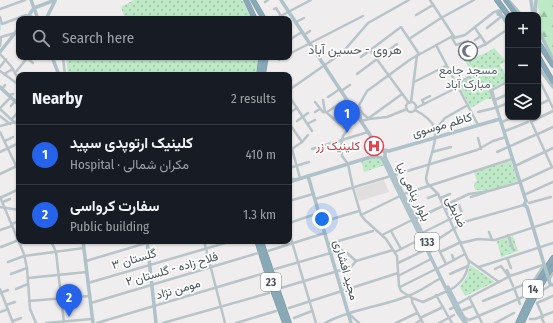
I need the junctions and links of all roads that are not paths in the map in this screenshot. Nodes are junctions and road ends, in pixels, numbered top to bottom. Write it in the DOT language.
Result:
graph roads {
  1 [pos="25,0"];
  2 [pos="32,0"];
  3 [pos="55,0"];
  4 [pos="246,0"];
  5 [pos="253,0"];
  6 [pos="281,0"];
  7 [pos="311,0"];
  8 [pos="409,0"];
  9 [pos="430,0"];
  10 [pos="474,0"];
  11 [pos="497,0"];
  12 [pos="507,0"];
  13 [pos="531,1"];
  14 [pos="536,2"];
  15 [pos="433,4"];
  16 [pos="35,8"];
  17 [pos="0,9"];
  18 [pos="274,9"];
  19 [pos="288,12"];
  20 [pos="506,12"];
  21 [pos="515,12"];
  22 [pos="518,12"];
  23 [pos="533,12"];
  24 [pos="534,12"];
  25 [pos="500,13"];
  26 [pos="416,15"];
  27 [pos="28,16"];
  28 [pos="38,16"];
  29 [pos="47,16"];
  30 [pos="254,16"];
  31 [pos="260,16"];
  32 [pos="261,16"];
  33 [pos="281,16"];
  34 [pos="291,16"];
  35 [pos="363,16"];
  36 [pos="0,17"];
  37 [pos="292,17"];
  38 [pos="304,18"];
  39 [pos="442,18"];
  40 [pos="505,19"];
  41 [pos="16,20"];
  42 [pos="296,22"];
  43 [pos="475,28"];
  44 [pos="487,28"];
  45 [pos="505,31"];
  46 [pos="16,32"];
  47 [pos="310,32"];
  48 [pos="15,33"];
  49 [pos="303,34"];
  50 [pos="541,35"];
  51 [pos="481,36"];
  52 [pos="453,37"];
  53 [pos="292,39"];
  54 [pos="409,39"];
  55 [pos="475,40"];
  56 [pos="309,43"];
  57 [pos="397,44"];
  58 [pos="462,44"];
  59 [pos="486,44"];
  60 [pos="436,45"];
  61 [pos="463,47"];
  62 [pos="541,47"];
  63 [pos="1,50"];
  64 [pos="370,50"];
  65 [pos="292,52"];
  66 [pos="418,54"];
  67 [pos="361,57"];
  68 [pos="6,59"];
  69 [pos="377,59"];
  70 [pos="26,60"];
  71 [pos="30,60"];
  72 [pos="54,60"];
  73 [pos="63,60"];
  74 [pos="261,60"];
  75 [pos="266,60"];
  76 [pos="553,60"];
  77 [pos="541,61"];
  78 [pos="33,63"];
  79 [pos="553,65"];
  80 [pos="324,66"];
  81 [pos="446,66"];
  82 [pos="0,67"];
  83 [pos="4,68"];
  84 [pos="13,69"];
  85 [pos="541,71"];
  86 [pos="17,72"];
  87 [pos="59,72"];
  88 [pos="65,72"];
  89 [pos="259,72"];
  90 [pos="264,72"];
  91 [pos="2,73"];
  92 [pos="15,74"];
  93 [pos="357,74"];
  94 [pos="388,75"];
  95 [pos="469,77"];
  96 [pos="414,82"];
  97 [pos="553,82"];
  98 [pos="16,83"];
  99 [pos="505,83"];
  100 [pos="5,85"];
  101 [pos="350,85"];
  102 [pos="457,85"];
  103 [pos="542,85"];
  104 [pos="292,87"];
  105 [pos="553,87"];
  106 [pos="1,88"];
  107 [pos="340,90"];
  108 [pos="492,90"];
  109 [pos="402,94"];
  110 [pos="11,95"];
  111 [pos="505,95"];
  112 [pos="430,96"];
  113 [pos="328,97"];
  114 [pos="346,99"];
  115 [pos="292,100"];
  116 [pos="323,100"];
  117 [pos="495,100"];
  118 [pos="549,100"];
  119 [pos="15,101"];
  120 [pos="315,102"];
  121 [pos="410,103"];
  122 [pos="360,104"];
  123 [pos="424,104"];
  124 [pos="505,104"];
  125 [pos="541,104"];
  126 [pos="468,105"];
  127 [pos="10,106"];
  128 [pos="497,107"];
  129 [pos="297,108"];
  130 [pos="351,108"];
  131 [pos="0,109"];
  132 [pos="320,109"];
  133 [pos="407,109"];
  134 [pos="416,109"];
  135 [pos="553,110"];
  136 [pos="292,111"];
  137 [pos="315,112"];
  138 [pos="326,112"];
  139 [pos="478,112"];
  140 [pos="308,113"];
  141 [pos="16,114"];
  142 [pos="0,116"];
  143 [pos="357,116"];
  144 [pos="303,117"];
  145 [pos="369,118"];
  146 [pos="12,119"];
  147 [pos="334,119"];
  148 [pos="505,119"];
  149 [pos="315,120"];
  150 [pos="501,120"];
  151 [pos="530,120"];
  152 [pos="296,121"];
  153 [pos="361,121"];
  154 [pos="532,121"];
  155 [pos="15,122"];
  156 [pos="528,122"];
  157 [pos="11,124"];
  158 [pos="307,124"];
  159 [pos="478,125"];
  160 [pos="0,126"];
  161 [pos="553,127"];
  162 [pos="292,128"];
  163 [pos="344,128"];
  164 [pos="435,130"];
  165 [pos="312,131"];
  166 [pos="505,131"];
  167 [pos="0,132"];
  168 [pos="346,132"];
  169 [pos="368,132"];
  170 [pos="308,135"];
  171 [pos="13,137"];
  172 [pos="506,137"];
  173 [pos="436,138"];
  174 [pos="478,138"];
  175 [pos="342,140"];
  176 [pos="5,141"];
  177 [pos="302,142"];
  178 [pos="16,144"];
  179 [pos="451,147"];
  180 [pos="509,147"];
  181 [pos="8,148"];
  182 [pos="553,148"];
  183 [pos="292,149"];
  184 [pos="312,149"];
  185 [pos="481,149"];
  186 [pos="0,152"];
  187 [pos="432,152"];
  188 [pos="497,152"];
  189 [pos="545,152"];
  190 [pos="292,154"];
  191 [pos="380,154"];
  192 [pos="513,159"];
  193 [pos="16,162"];
  194 [pos="309,162"];
  195 [pos="348,164"];
  196 [pos="429,164"];
  197 [pos="297,165"];
  198 [pos="515,166"];
  199 [pos="16,167"];
  200 [pos="292,167"];
  201 [pos="553,168"];
  202 [pos="0,174"];
  203 [pos="308,176"];
  204 [pos="393,176"];
  205 [pos="298,178"];
  206 [pos="292,179"];
  207 [pos="520,182"];
  208 [pos="553,182"];
  209 [pos="430,187"];
  210 [pos="353,188"];
  211 [pos="16,190"];
  212 [pos="489,191"];
  213 [pos="313,194"];
  214 [pos="438,194"];
  215 [pos="450,194"];
  216 [pos="402,195"];
  217 [pos="524,195"];
  218 [pos="0,197"];
  219 [pos="551,197"];
  220 [pos="428,198"];
  221 [pos="440,198"];
  222 [pos="472,198"];
  223 [pos="10,199"];
  224 [pos="315,199"];
  225 [pos="292,200"];
  226 [pos="3,202"];
  227 [pos="526,204"];
  228 [pos="443,205"];
  229 [pos="459,205"];
  230 [pos="0,207"];
  231 [pos="450,207"];
  232 [pos="5,208"];
  233 [pos="16,210"];
  234 [pos="445,210"];
  235 [pos="359,211"];
  236 [pos="319,213"];
  237 [pos="361,215"];
  238 [pos="450,219"];
  239 [pos="414,220"];
  240 [pos="553,221"];
  241 [pos="292,222"];
  242 [pos="322,222"];
  243 [pos="16,223"];
  244 [pos="12,225"];
  245 [pos="533,227"];
  246 [pos="454,228"];
  247 [pos="0,230"];
  248 [pos="372,231"];
  249 [pos="391,231"];
  250 [pos="489,232"];
  251 [pos="325,233"];
  252 [pos="422,233"];
  253 [pos="16,234"];
  254 [pos="382,235"];
  255 [pos="508,235"];
  256 [pos="492,240"];
  257 [pos="16,241"];
  258 [pos="435,242"];
  259 [pos="292,243"];
  260 [pos="461,243"];
  261 [pos="20,244"];
  262 [pos="52,244"];
  263 [pos="83,244"];
  264 [pos="141,244"];
  265 [pos="147,244"];
  266 [pos="205,244"];
  267 [pos="221,244"];
  268 [pos="259,244"];
  269 [pos="262,244"];
  270 [pos="289,244"];
  271 [pos="328,244"];
  272 [pos="553,244"];
  273 [pos="1,247"];
  274 [pos="428,247"];
  275 [pos="84,248"];
  276 [pos="206,248"];
  277 [pos="539,248"];
  278 [pos="400,249"];
  279 [pos="513,249"];
  280 [pos="268,251"];
  281 [pos="394,251"];
  282 [pos="56,252"];
  283 [pos="330,252"];
  284 [pos="420,252"];
  285 [pos="440,252"];
  286 [pos="258,253"];
  287 [pos="452,254"];
  288 [pos="465,254"];
  289 [pos="24,256"];
  290 [pos="432,258"];
  291 [pos="508,258"];
  292 [pos="553,258"];
  293 [pos="454,260"];
  294 [pos="356,261"];
  295 [pos="469,261"];
  296 [pos="8,262"];
  297 [pos="86,262"];
  298 [pos="298,262"];
  299 [pos="398,263"];
  300 [pos="150,264"];
  301 [pos="446,264"];
  302 [pos="544,264"];
  303 [pos="468,266"];
  304 [pos="211,267"];
  305 [pos="553,267"];
  306 [pos="26,268"];
  307 [pos="438,268"];
  308 [pos="479,268"];
  309 [pos="511,268"];
  310 [pos="275,269"];
  311 [pos="495,270"];
  312 [pos="507,270"];
  313 [pos="336,271"];
  314 [pos="87,272"];
  315 [pos="264,273"];
  316 [pos="11,274"];
  317 [pos="58,274"];
  318 [pos="450,274"];
  319 [pos="553,274"];
  320 [pos="398,275"];
  321 [pos="510,277"];
  322 [pos="28,278"];
  323 [pos="441,278"];
  324 [pos="549,280"];
  325 [pos="534,281"];
  326 [pos="88,282"];
  327 [pos="304,282"];
  328 [pos="499,282"];
  329 [pos="28,284"];
  330 [pos="152,284"];
  331 [pos="552,285"];
  332 [pos="216,287"];
  333 [pos="399,287"];
  334 [pos="513,287"];
  335 [pos="16,288"];
  336 [pos="282,288"];
  337 [pos="0,289"];
  338 [pos="8,290"];
  339 [pos="448,290"];
  340 [pos="543,290"];
  341 [pos="342,291"];
  342 [pos="1,293"];
  343 [pos="269,293"];
  344 [pos="436,295"];
  345 [pos="90,296"];
  346 [pos="408,296"];
  347 [pos="553,296"];
  348 [pos="469,297"];
  349 [pos="412,298"];
  350 [pos="61,299"];
  351 [pos="518,299"];
  352 [pos="29,301"];
  353 [pos="309,301"];
  354 [pos="482,301"];
  355 [pos="15,302"];
  356 [pos="90,303"];
  357 [pos="520,304"];
  358 [pos="154,305"];
  359 [pos="456,305"];
  360 [pos="473,306"];
  361 [pos="7,307"];
  362 [pos="221,307"];
  363 [pos="443,307"];
  364 [pos="288,308"];
  365 [pos="450,309"];
  366 [pos="463,310"];
  367 [pos="312,311"];
  368 [pos="0,312"];
  369 [pos="276,312"];
  370 [pos="514,312"];
  371 [pos="553,312"];
  372 [pos="417,313"];
  373 [pos="348,314"];
  374 [pos="454,315"];
  375 [pos="463,316"];
  376 [pos="478,316"];
  377 [pos="449,317"];
  378 [pos="542,317"];
  379 [pos="21,318"];
  380 [pos="294,318"];
  381 [pos="530,319"];
  382 [pos="421,320"];
  383 [pos="522,320"];
  384 [pos="93,321"];
  385 [pos="536,321"];
  386 [pos="13,322"];
  387 [pos="64,322"];
  388 [pos="465,322"];
  389 [pos="500,322"];
  390 [pos="36,323"];
  391 [pos="46,323"];
  392 [pos="49,323"];
  393 [pos="97,323"];
  394 [pos="156,323"];
  395 [pos="163,323"];
  396 [pos="225,323"];
  397 [pos="236,323"];
  398 [pos="286,323"];
  399 [pos="289,323"];
  400 [pos="316,323"];
  401 [pos="325,323"];
  402 [pos="351,323"];
  403 [pos="359,323"];
  404 [pos="396,323"];
  405 [pos="416,323"];
  406 [pos="439,323"];
  407 [pos="452,323"];
  408 [pos="482,323"];
  409 [pos="495,323"];
  410 [pos="517,323"];
  411 [pos="544,323"];
  1 -- 17 [label="street"];
  2 -- 16 [label="main road"];
  3 -- 16 [label="main road"];
  3 -- 29 [label="main road"];
  4 -- 30 [label="highway"];
  5 -- 31 [label="highway"];
  5 -- 32 [label="highway"];
  6 -- 19 [label="main road"];
  7 -- 19 [label="street"];
  8 -- 80 [label="street"];
  9 -- 15 [label="street"];
  10 -- 39 [label="street"];
  11 -- 20 [label="highway"];
  12 -- 21 [label="highway"];
  12 -- 22 [label="main road"];
  13 -- 23 [label="main road"];
  14 -- 24 [label="main road"];
  15 -- 26 [label="street"];
  15 -- 39 [label="street"];
  16 -- 27 [label="main road"];
  16 -- 28 [label="main road"];
  18 -- 33 [label="street"];
  19 -- 33 [label="street"];
  19 -- 34 [label="main road"];
  25 -- 40 [label="main road"];
  25 -- 43 [label="street"];
  25 -- 44 [label="street"];
  35 -- 56 [label="street"];
  36 -- 41 [label="street"];
  37 -- 42 [label="main road"];
  38 -- 42 [label="street"];
  39 -- 52 [label="street"];
  39 -- 54 [label="street"];
  42 -- 49 [label="main road"];
  43 -- 51 [label="street"];
  43 -- 52 [label="street"];
  45 -- 59 [label="street"];
  46 -- 63 [label="main road"];
  47 -- 49 [label="street"];
  48 -- 63 [label="main road"];
  48 -- 63 [label="street"];
  49 -- 53 [label="street"];
  49 -- 56 [label="main road"];
  50 -- 76 [label="main road"];
  51 -- 55 [label="street"];
  51 -- 59 [label="street"];
  52 -- 58 [label="street"];
  52 -- 60 [label="street"];
  54 -- 64 [label="street"];
  54 -- 66 [label="street"];
  56 -- 65 [label="street"];
  56 -- 80 [label="main road"];
  57 -- 69 [label="street"];
  58 -- 61 [label="street"];
  58 -- 61 [label="street"];
  59 -- 61 [label="street"];
  60 -- 66 [label="street"];
  60 -- 81 [label="street"];
  62 -- 79 [label="highway"];
  63 -- 68 [label="street"];
  64 -- 67 [label="street"];
  64 -- 69 [label="street"];
  66 -- 94 [label="street"];
  66 -- 96 [label="street"];
  68 -- 82 [label="street"];
  68 -- 84 [label="street"];
  69 -- 93 [label="street"];
  69 -- 94 [label="street"];
  70 -- 86 [label="street"];
  71 -- 78 [label="street"];
  72 -- 87 [label="main road"];
  73 -- 88 [label="street"];
  74 -- 89 [label="highway"];
  75 -- 90 [label="highway"];
  77 -- 97 [label="highway"];
  80 -- 104 [label="street"];
  80 -- 107 [label="main road"];
  81 -- 96 [label="street"];
  81 -- 102 [label="street"];
  83 -- 91 [label="street"];
  84 -- 91 [label="street"];
  84 -- 92 [label="street"];
  85 -- 105 [label="main road"];
  91 -- 98 [label="street"];
  94 -- 109 [label="street"];
  94 -- 122 [label="street"];
  95 -- 102 [label="street"];
  96 -- 121 [label="street"];
  99 -- 108 [label="street"];
  100 -- 106 [label="street"];
  101 -- 107 [label="street"];
  102 -- 123 [label="street"];
  102 -- 126 [label="street"];
  103 -- 118 [label="street"];
  106 -- 110 [label="main road"];
  107 -- 113 [label="street"];
  107 -- 114 [label="main road"];
  108 -- 117 [label="street"];
  108 -- 128 [label="street"];
  109 -- 121 [label="street"];
  109 -- 145 [label="street"];
  110 -- 119 [label="main road"];
  110 -- 131 [label="street"];
  111 -- 117 [label="street"];
  112 -- 123 [label="street"];
  114 -- 130 [label="main road"];
  114 -- 138 [label="street"];
  114 -- 143 [label="main road"];
  115 -- 129 [label="street"];
  116 -- 138 [label="street"];
  117 -- 128 [label="street"];
  118 -- 125 [label="street"];
  118 -- 135 [label="street"];
  119 -- 127 [label="street"];
  120 -- 132 [label="street"];
  121 -- 133 [label="street"];
  121 -- 134 [label="street"];
  122 -- 143 [label="street"];
  122 -- 145 [label="street"];
  122 -- 153 [label="street"];
  123 -- 134 [label="street"];
  124 -- 128 [label="street"];
  126 -- 159 [label="street"];
  126 -- 164 [label="street"];
  128 -- 139 [label="street"];
  128 -- 150 [label="street"];
  129 -- 136 [label="street"];
  129 -- 144 [label="street"];
  130 -- 143 [label="main road"];
  130 -- 147 [label="street"];
  131 -- 146 [label="street"];
  132 -- 137 [label="street"];
  132 -- 138 [label="street"];
  133 -- 134 [label="street"];
  133 -- 145 [label="street"];
  134 -- 164 [label="street"];
  135 -- 154 [label="street"];
  138 -- 147 [label="street"];
  140 -- 144 [label="street"];
  141 -- 146 [label="street"];
  142 -- 157 [label="street"];
  143 -- 153 [label="main road"];
  143 -- 163 [label="street"];
  143 -- 168 [label="street"];
  143 -- 169 [label="main road"];
  144 -- 152 [label="street"];
  144 -- 158 [label="street"];
  145 -- 153 [label="street"];
  146 -- 155 [label="street"];
  147 -- 163 [label="street"];
  148 -- 150 [label="street"];
  149 -- 158 [label="street"];
  150 -- 159 [label="main road, کاظم موسوی"];
  150 -- 166 [label="main road"];
  151 -- 189 [label="street"];
  153 -- 169 [label="main road"];
  155 -- 157 [label="street"];
  156 -- 166 [label="street"];
  157 -- 160 [label="street"];
  158 -- 165 [label="street"];
  159 -- 173 [label="main road, کاظم موسوی"];
  161 -- 180 [label="street"];
  162 -- 177 [label="street"];
  163 -- 168 [label="street"];
  164 -- 173 [label="street"];
  166 -- 172 [label="main road"];
  167 -- 176 [label="street"];
  168 -- 175 [label="street"];
  169 -- 175 [label="street"];
  169 -- 191 [label="main road, بلوار پناهی نیا"];
  170 -- 177 [label="street"];
  171 -- 176 [label="street"];
  172 -- 180 [label="main road"];
  172 -- 185 [label="street"];
  173 -- 187 [label="street"];
  173 -- 191 [label="main road, کاظم موسوی"];
  174 -- 185 [label="street"];
  175 -- 184 [label="street"];
  175 -- 195 [label="street"];
  176 -- 181 [label="street"];
  177 -- 183 [label="street"];
  178 -- 181 [label="street"];
  179 -- 187 [label="street"];
  180 -- 188 [label="street"];
  180 -- 192 [label="main road"];
  181 -- 186 [label="street"];
  181 -- 193 [label="street"];
  182 -- 189 [label="street"];
  185 -- 196 [label="street"];
  187 -- 196 [label="street"];
  189 -- 198 [label="street"];
  189 -- 201 [label="street"];
  190 -- 197 [label="street"];
  191 -- 195 [label="main road"];
  191 -- 204 [label="main road, بلوار پناهی نیا / 133"];
  192 -- 198 [label="main road"];
  192 -- 209 [label="street"];
  194 -- 197 [label="street"];
  195 -- 203 [label="main road"];
  195 -- 210 [label="street"];
  196 -- 204 [label="street"];
  196 -- 209 [label="street"];
  197 -- 200 [label="street"];
  197 -- 205 [label="street"];
  198 -- 207 [label="main road"];
  199 -- 202 [label="street"];
  201 -- 207 [label="street"];
  203 -- 205 [label="main road"];
  203 -- 213 [label="main road, مجید افشاری"];
  204 -- 210 [label="street"];
  204 -- 216 [label="main road, بلوار پناهی نیا / 133"];
  205 -- 206 [label="main road"];
  207 -- 212 [label="street"];
  207 -- 217 [label="main road"];
  208 -- 217 [label="street"];
  209 -- 214 [label="street, ضابطی"];
  209 -- 216 [label="street"];
  210 -- 224 [label="street"];
  210 -- 235 [label="street"];
  211 -- 218 [label="street"];
  212 -- 222 [label="street"];
  212 -- 228 [label="street"];
  213 -- 224 [label="main road, مجید افشاری"];
  213 -- 225 [label="street"];
  214 -- 220 [label="street"];
  214 -- 221 [label="street, ضابطی"];
  215 -- 221 [label="street"];
  216 -- 237 [label="street"];
  216 -- 239 [label="main road, بلوار پناهی نیا / 133"];
  216 -- 274 [label="main road, بلوار پناهی نیا / 133"];
  217 -- 227 [label="main road"];
  218 -- 226 [label="street"];
  219 -- 227 [label="street"];
  221 -- 228 [label="street, ضابطی"];
  223 -- 226 [label="street"];
  224 -- 236 [label="main road, مجید افشاری"];
  226 -- 232 [label="street"];
  227 -- 245 [label="main road"];
  227 -- 246 [label="street"];
  228 -- 234 [label="street, ضابطی"];
  228 -- 239 [label="street"];
  229 -- 238 [label="street"];
  230 -- 232 [label="street"];
  231 -- 234 [label="street"];
  232 -- 233 [label="street"];
  232 -- 244 [label="street"];
  234 -- 238 [label="street, ضابطی"];
  235 -- 237 [label="street"];
  235 -- 242 [label="street"];
  236 -- 241 [label="street"];
  236 -- 242 [label="main road, مجید افشاری"];
  237 -- 254 [label="street"];
  238 -- 246 [label="street, ضابطی"];
  238 -- 252 [label="street"];
  239 -- 249 [label="street"];
  239 -- 252 [label="main road, بلوار پناهی نیا / 133"];
  240 -- 245 [label="street"];
  242 -- 251 [label="main road, مجید افشاری"];
  243 -- 244 [label="street"];
  244 -- 247 [label="street"];
  244 -- 253 [label="street"];
  245 -- 255 [label="street"];
  245 -- 277 [label="main road"];
  246 -- 258 [label="street"];
  246 -- 260 [label="street, ضابطی"];
  248 -- 271 [label="street"];
  249 -- 254 [label="street"];
  249 -- 278 [label="street"];
  250 -- 256 [label="street"];
  251 -- 259 [label="street"];
  251 -- 271 [label="main road, مجید افشاری"];
  252 -- 274 [label="main road, بلوار پناهی نیا / 133"];
  254 -- 281 [label="street"];
  255 -- 256 [label="street"];
  255 -- 279 [label="street"];
  256 -- 260 [label="street"];
  257 -- 273 [label="street"];
  258 -- 274 [label="street"];
  258 -- 285 [label="street"];
  259 -- 298 [label="street"];
  260 -- 285 [label="street"];
  260 -- 288 [label="street, ضابطی"];
  261 -- 289 [label="street"];
  262 -- 282 [label="street"];
  263 -- 275 [label="main road"];
  264 -- 297 [label="street"];
  265 -- 300 [label="main road"];
  266 -- 276 [label="street"];
  267 -- 276 [label="street, گلستان ۳"];
  268 -- 398 [label="highway, 23"];
  269 -- 399 [label="highway, 23"];
  270 -- 280 [label="street"];
  271 -- 283 [label="main road, مجید افشاری"];
  272 -- 277 [label="street"];
  274 -- 284 [label="street"];
  274 -- 290 [label="main road, بلوار پناهی نیا / 133"];
  274 -- 307 [label="main road, بلوار پناهی نیا / 133"];
  275 -- 282 [label="street"];
  275 -- 297 [label="main road"];
  276 -- 300 [label="street, گلستان ۳"];
  276 -- 304 [label="street"];
  277 -- 291 [label="street"];
  277 -- 302 [label="main road"];
  278 -- 281 [label="street"];
  278 -- 284 [label="street"];
  281 -- 294 [label="street"];
  281 -- 299 [label="street"];
  282 -- 289 [label="street"];
  282 -- 317 [label="street"];
  283 -- 294 [label="street"];
  283 -- 298 [label="street"];
  283 -- 313 [label="main road, مجید افشاری"];
  284 -- 299 [label="street"];
  285 -- 301 [label="street"];
  286 -- 304 [label="street, فلاح زاده - گلستان ۲"];
  287 -- 293 [label="street"];
  288 -- 293 [label="street"];
  288 -- 295 [label="street, ضابطی"];
  289 -- 296 [label="street"];
  289 -- 306 [label="street"];
  290 -- 307 [label="main road, بلوار پناهی نیا / 133"];
  290 -- 320 [label="street"];
  291 -- 308 [label="street"];
  291 -- 309 [label="street"];
  292 -- 383 [label="highway, 14"];
  293 -- 301 [label="street"];
  294 -- 313 [label="street"];
  295 -- 303 [label="street"];
  295 -- 308 [label="street, ضابطی"];
  297 -- 314 [label="main road"];
  298 -- 310 [label="street"];
  298 -- 327 [label="street"];
  299 -- 320 [label="street"];
  300 -- 326 [label="street, گلستان ۳"];
  300 -- 330 [label="main road"];
  301 -- 307 [label="street"];
  302 -- 321 [label="street"];
  302 -- 324 [label="main road, bridge"];
  302 -- 325 [label="street"];
  303 -- 318 [label="street"];
  303 -- 339 [label="street"];
  304 -- 330 [label="street, فلاح زاده - گلستان ۲"];
  304 -- 332 [label="street"];
  305 -- 383 [label="highway, 14"];
  306 -- 316 [label="street"];
  306 -- 322 [label="street"];
  307 -- 323 [label="main road, بلوار پناهی نیا / 133"];
  307 -- 333 [label="street"];
  307 -- 339 [label="main road, بلوار پناهی نیا / 133"];
  308 -- 328 [label="street, ضابطی"];
  311 -- 321 [label="street"];
  312 -- 321 [label="street"];
  313 -- 327 [label="street"];
  313 -- 341 [label="main road, مجید افشاری"];
  314 -- 317 [label="street"];
  314 -- 326 [label="main road"];
  315 -- 332 [label="street, مومن نژاد"];
  317 -- 322 [label="street"];
  317 -- 350 [label="street"];
  319 -- 324 [label="street"];
  320 -- 333 [label="street"];
  320 -- 341 [label="street"];
  321 -- 328 [label="street"];
  321 -- 334 [label="street"];
  322 -- 329 [label="street"];
  323 -- 339 [label="main road, بلوار پناهی نیا / 133"];
  323 -- 346 [label="street"];
  324 -- 331 [label="main road"];
  325 -- 334 [label="street"];
  325 -- 351 [label="street"];
  326 -- 345 [label="main road"];
  327 -- 336 [label="street"];
  327 -- 353 [label="street"];
  328 -- 348 [label="street"];
  329 -- 335 [label="street"];
  329 -- 352 [label="street"];
  330 -- 356 [label="street, فلاح زاده - گلستان ۲"];
  330 -- 358 [label="main road"];
  331 -- 340 [label="street"];
  332 -- 358 [label="street, مومن نژاد"];
  332 -- 362 [label="street"];
  333 -- 346 [label="street"];
  334 -- 351 [label="street"];
  334 -- 354 [label="street"];
  337 -- 342 [label="street"];
  338 -- 342 [label="street"];
  339 -- 344 [label="street"];
  339 -- 359 [label="main road, بلوار پناهی نیا / 133"];
  341 -- 353 [label="street"];
  341 -- 373 [label="main road, مجید افشاری"];
  342 -- 361 [label="street"];
  343 -- 362 [label="street"];
  344 -- 349 [label="street"];
  344 -- 363 [label="street"];
  345 -- 350 [label="street"];
  345 -- 356 [label="main road"];
  346 -- 349 [label="street"];
  346 -- 373 [label="street"];
  347 -- 378 [label="street"];
  348 -- 359 [label="street"];
  348 -- 360 [label="street"];
  349 -- 372 [label="street"];
  350 -- 352 [label="street"];
  350 -- 387 [label="street"];
  351 -- 357 [label="street"];
  351 -- 376 [label="street"];
  352 -- 390 [label="street"];
  353 -- 364 [label="street"];
  353 -- 367 [label="street"];
  355 -- 361 [label="street"];
  356 -- 384 [label="main road"];
  358 -- 393 [label="street, مومن نژاد"];
  358 -- 394 [label="main road"];
  359 -- 365 [label="street"];
  359 -- 375 [label="main road, بلوار پناهی نیا / 133"];
  359 -- 388 [label="main road, بلوار پناهی نیا / 133"];
  360 -- 366 [label="street"];
  360 -- 376 [label="street"];
  361 -- 368 [label="street"];
  361 -- 386 [label="street"];
  362 -- 395 [label="street"];
  362 -- 396 [label="street"];
  363 -- 377 [label="street"];
  363 -- 382 [label="street"];
  367 -- 380 [label="street"];
  367 -- 400 [label="street"];
  369 -- 397 [label="street"];
  370 -- 389 [label="street"];
  371 -- 378 [label="street"];
  372 -- 382 [label="street"];
  372 -- 404 [label="street"];
  373 -- 401 [label="street"];
  373 -- 402 [label="main road, مجید افشاری"];
  373 -- 403 [label="street"];
  374 -- 377 [label="street"];
  375 -- 376 [label="street"];
  375 -- 388 [label="main road, بلوار پناهی نیا / 133"];
  376 -- 408 [label="street"];
  377 -- 406 [label="street"];
  377 -- 407 [label="street"];
  378 -- 385 [label="street"];
  378 -- 411 [label="street"];
  379 -- 386 [label="street"];
  381 -- 385 [label="street"];
  382 -- 405 [label="street"];
  383 -- 410 [label="highway, 14"];
  384 -- 387 [label="street"];
  387 -- 392 [label="street"];
  389 -- 409 [label="street"];
  391 -- 392 [label="street"];
}
